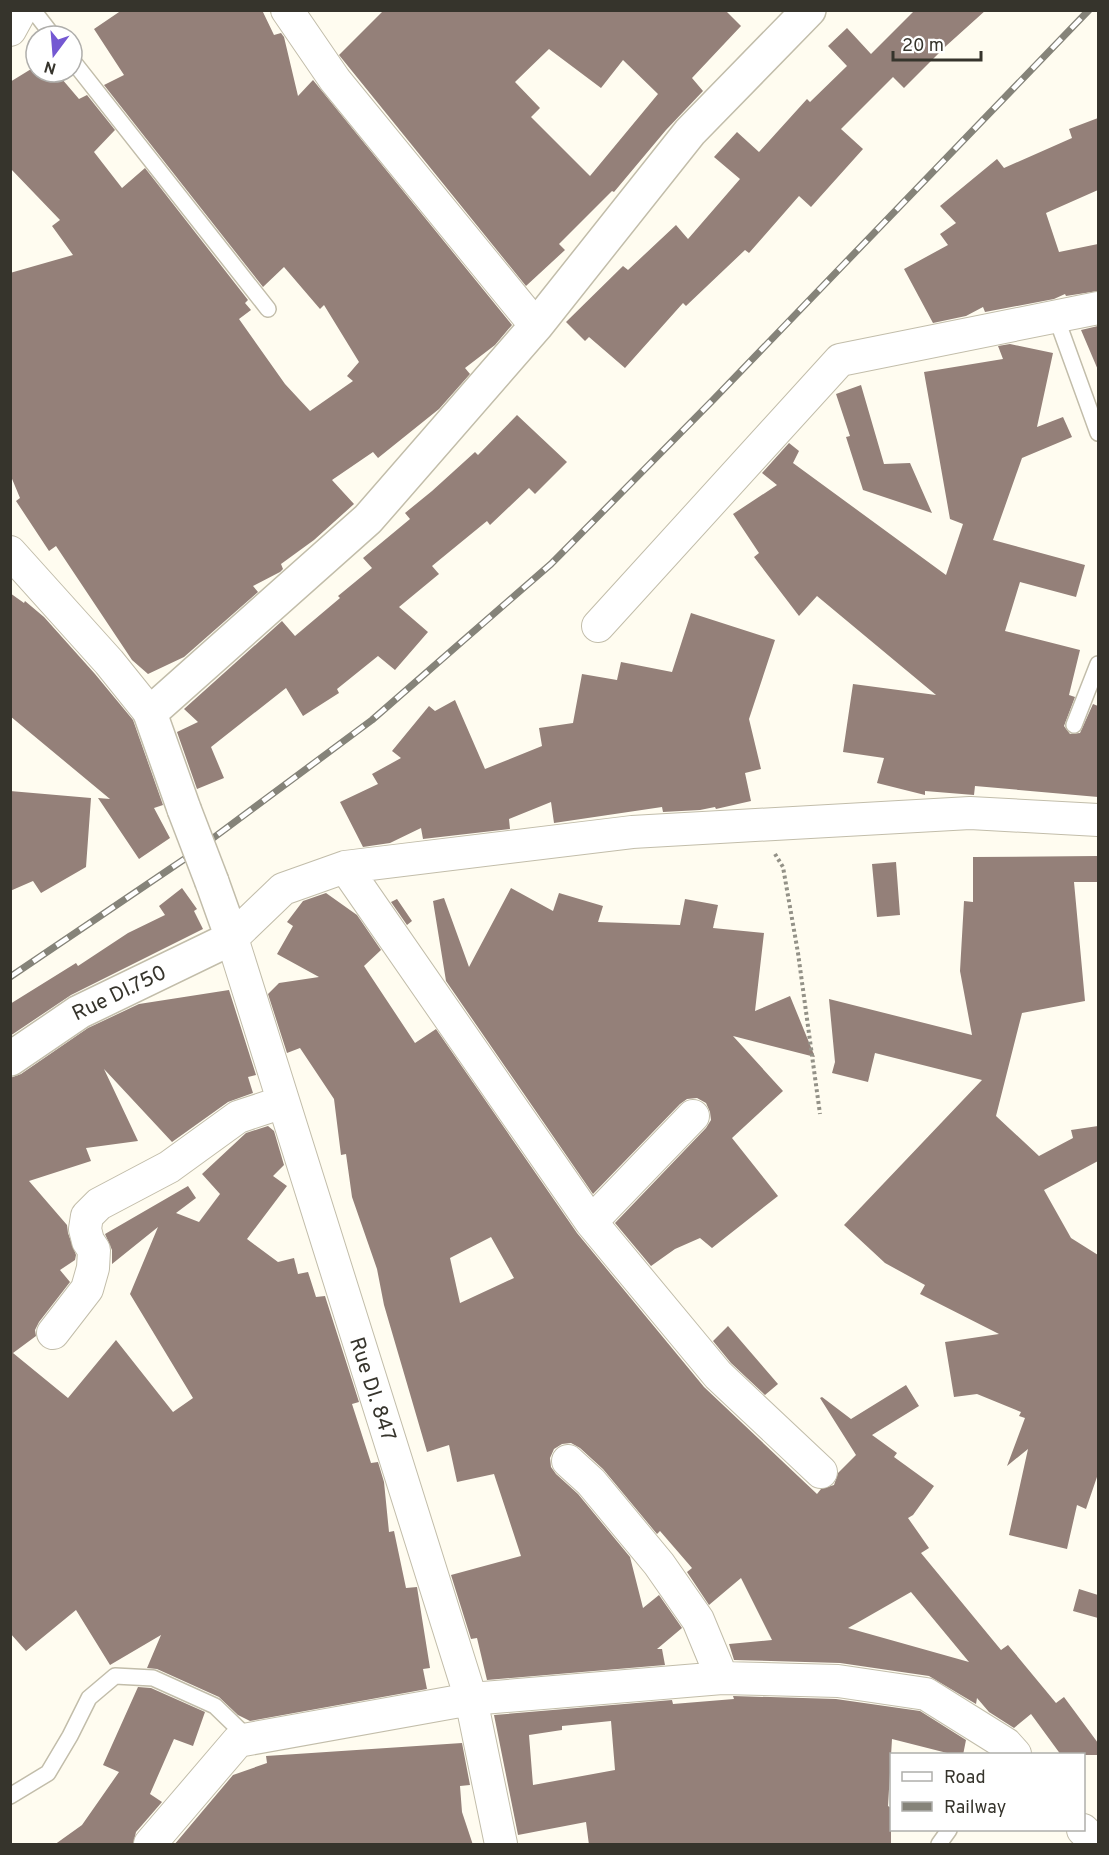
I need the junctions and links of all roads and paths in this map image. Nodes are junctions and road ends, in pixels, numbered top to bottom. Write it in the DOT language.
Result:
graph roads {
  1 [pos="21,10"];
  2 [pos="33,10"];
  3 [pos="287,10"];
  4 [pos="809,10"];
  5 [pos="44,24"];
  6 [pos="10,30"];
  7 [pos="84,75"];
  8 [pos="1098,308"];
  9 [pos="268,309"];
  10 [pos="1056,317"];
  11 [pos="536,326"];
  12 [pos="1098,433"];
  13 [pos="10,552"];
  14 [pos="598,626"];
  15 [pos="1098,664"];
  16 [pos="150,714"];
  17 [pos="1074,725"];
  18 [pos="1098,820"];
  19 [pos="759,825"];
  20 [pos="345,867"];
  21 [pos="232,938"];
  22 [pos="10,1059"];
  23 [pos="282,1102"];
  24 [pos="820,1114"];
  25 [pos="693,1116"];
  26 [pos="591,1222"];
  27 [pos="53,1333"];
  28 [pos="568,1461"];
  29 [pos="821,1472"];
  30 [pos="722,1678"];
  31 [pos="471,1699"];
  32 [pos="249,1739"];
  33 [pos="1006,1751"];
  34 [pos="10,1796"];
  35 [pos="948,1831"];
  36 [pos="1084,1831"];
  37 [pos="150,1845"];
  38 [pos="501,1845"];
  39 [pos="939,1845"];
  40 [pos="1097,1845"];
  1 -- 6 [label="street"];
  2 -- 5 [label="lane"];
  3 -- 11 [label="street"];
  4 -- 11 [label="street"];
  7 -- 9 [label="lane"];
  8 -- 10 [label="street"];
  10 -- 12 [label="lane"];
  10 -- 14 [label="street"];
  11 -- 16 [label="street"];
  13 -- 16 [label="street"];
  15 -- 17 [label="lane"];
  16 -- 21 [label="street, bridge"];
  18 -- 19 [label="street"];
  19 -- 20 [label="street"];
  19 -- 24 [label="path"];
  20 -- 21 [label="street"];
  20 -- 26 [label="street"];
  21 -- 22 [label="street, Rue DI.750"];
  21 -- 23 [label="street, Rue DI. 847"];
  23 -- 27 [label="street"];
  23 -- 31 [label="street, Rue DI. 847"];
  25 -- 26 [label="street"];
  26 -- 29 [label="street"];
  28 -- 30 [label="street"];
  30 -- 31 [label="street"];
  30 -- 33 [label="street"];
  31 -- 32 [label="street"];
  31 -- 38 [label="street, Rue DI. 847"];
  32 -- 34 [label="lane"];
  32 -- 37 [label="street"];
  35 -- 39 [label="lane"];
  36 -- 40 [label="street"];
}
